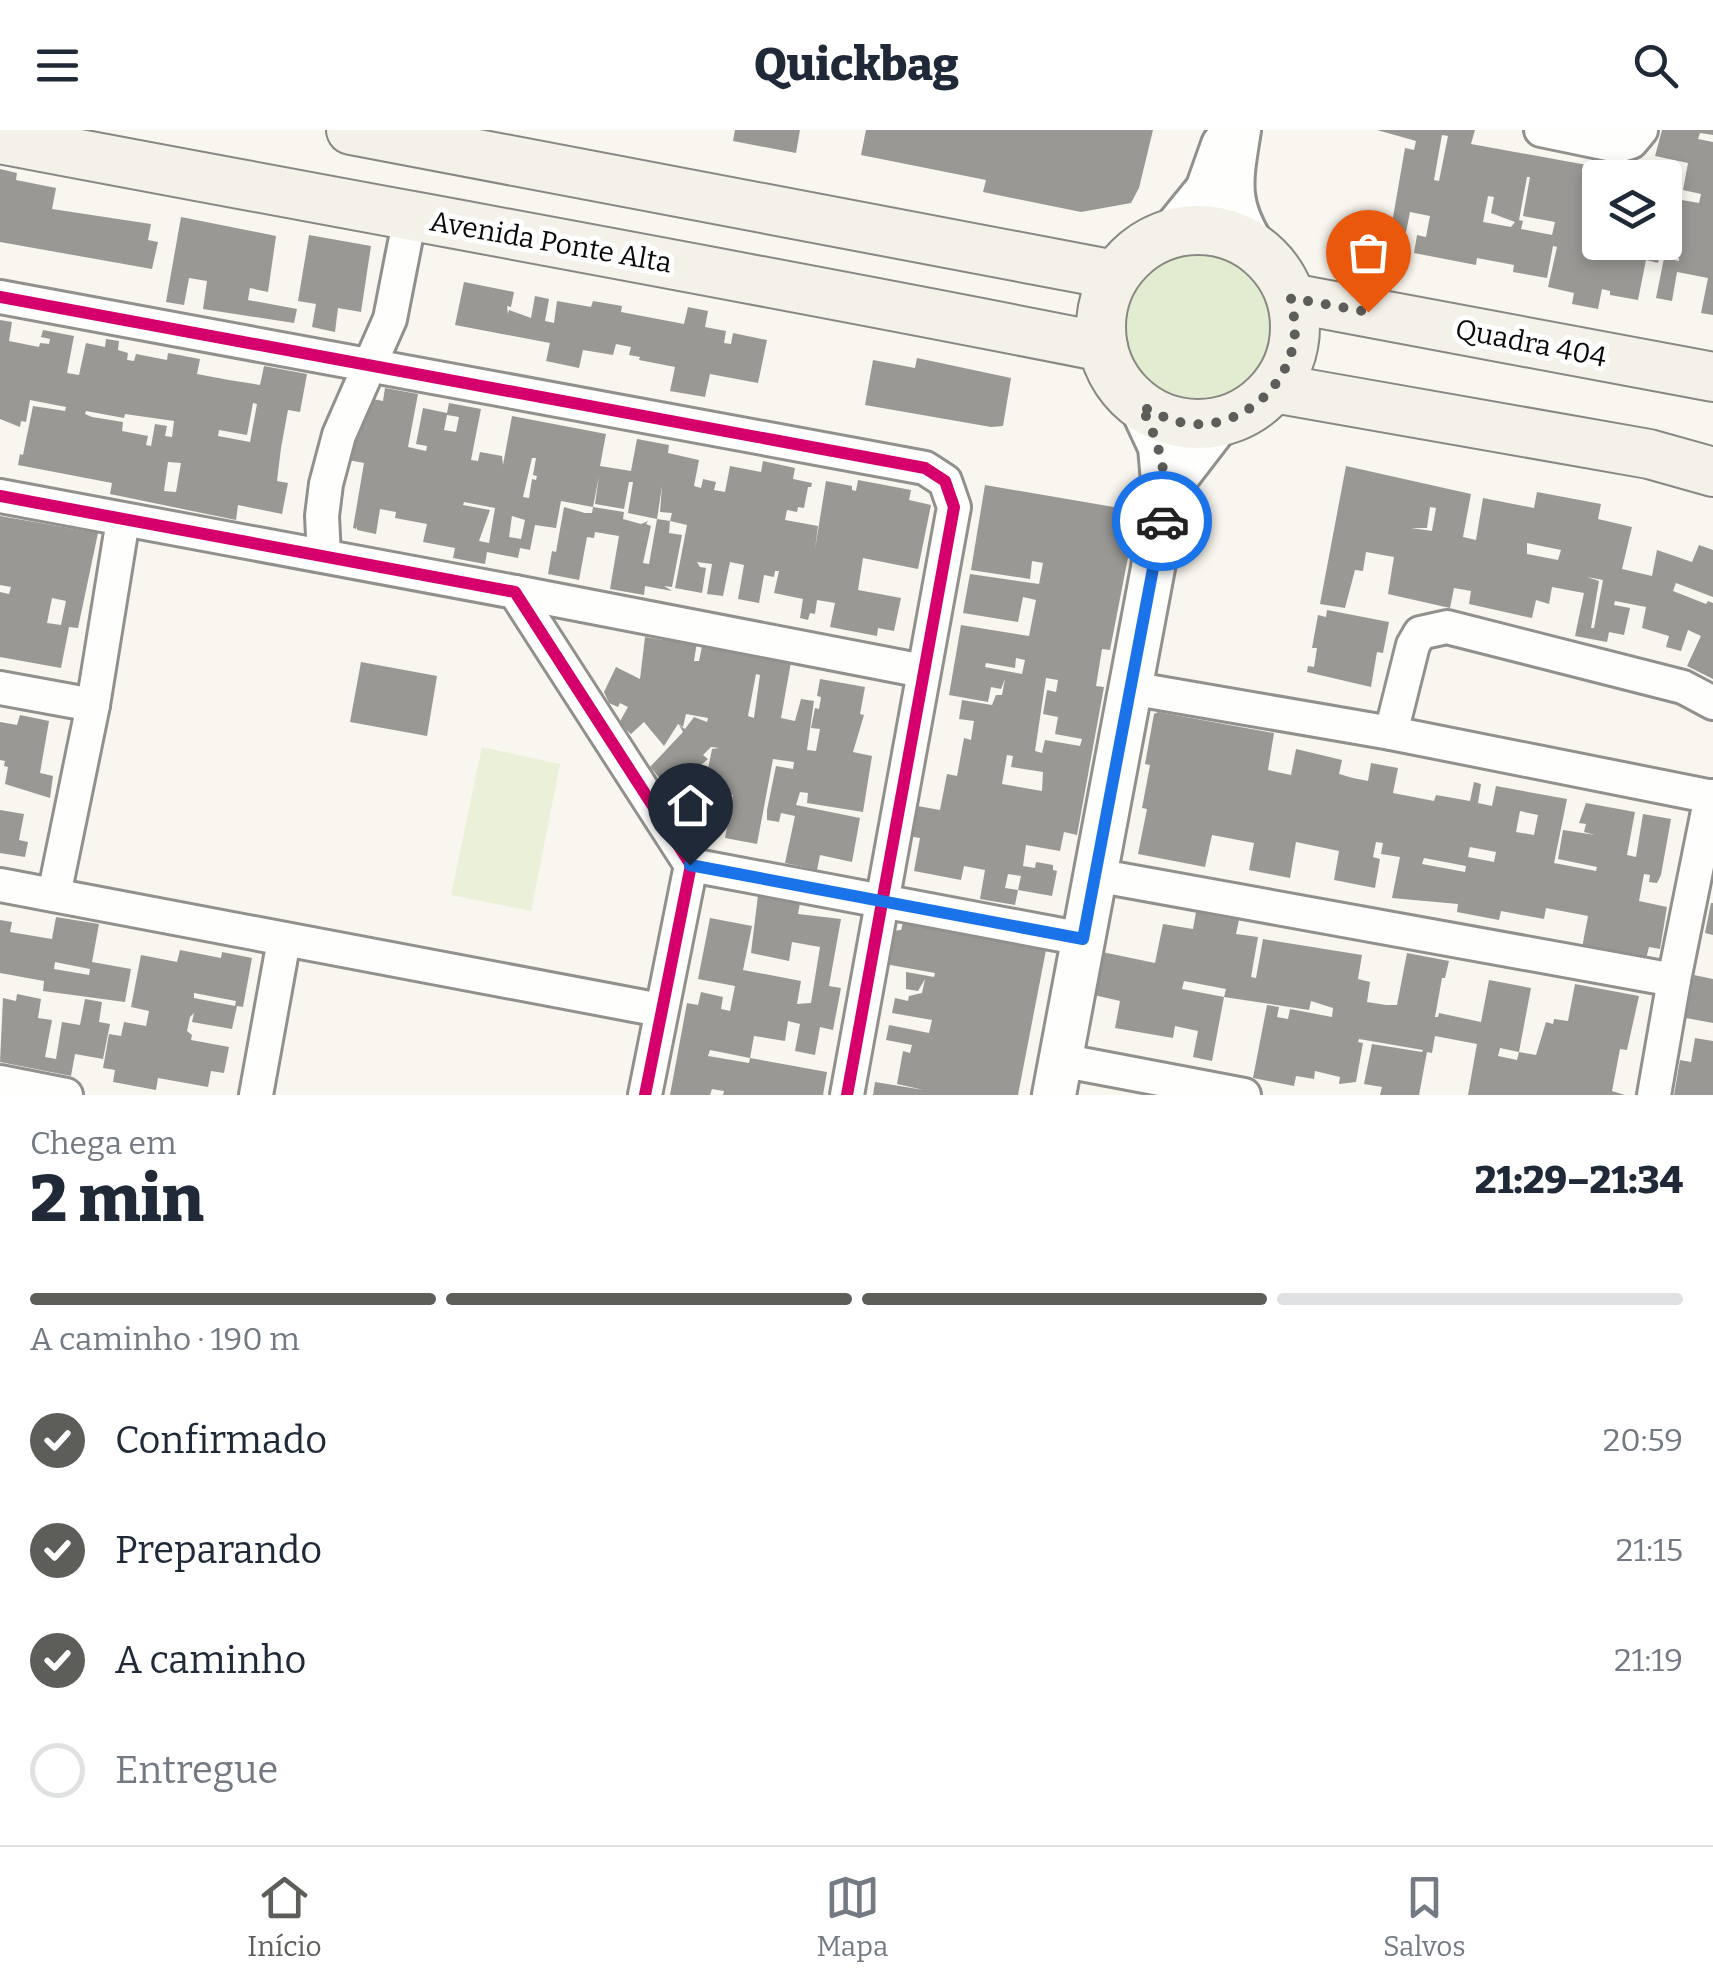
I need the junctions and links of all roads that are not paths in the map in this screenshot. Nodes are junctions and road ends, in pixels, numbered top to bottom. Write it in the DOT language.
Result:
graph roads {
  1 [pos="351,130"];
  2 [pos="1226,130"];
  3 [pos="1239,130"];
  4 [pos="1541,130"];
  5 [pos="1641,130"];
  6 [pos="19,137"];
  7 [pos="599,177"];
  8 [pos="720,200"];
  9 [pos="410,217"];
  10 [pos="1172,233"];
  11 [pos="1255,248"];
  12 [pos="586,250"];
  13 [pos="722,272"];
  14 [pos="1115,275"];
  15 [pos="0,297"];
  16 [pos="1291,298"];
  17 [pos="1102,347"];
  18 [pos="372,364"];
  19 [pos="1713,377"];
  20 [pos="1274,388"];
  21 [pos="1141,406"];
  22 [pos="1219,422"];
  23 [pos="1713,472"];
  24 [pos="0,496"];
  25 [pos="1165,504"];
  26 [pos="123,520"];
  27 [pos="324,556"];
  28 [pos="515,592"];
  29 [pos="924,671"];
  30 [pos="0,688"];
  31 [pos="1130,688"];
  32 [pos="1713,703"];
  33 [pos="92,705"];
  34 [pos="1391,733"];
  35 [pos="1712,796"];
  36 [pos="690,865"];
  37 [pos="1095,875"];
  38 [pos="0,885"];
  39 [pos="54,895"];
  40 [pos="881,899"];
  41 [pos="1083,939"];
  42 [pos="284,940"];
  43 [pos="1674,980"];
  44 [pos="660,1010"];
  45 [pos="1057,1078"];
  46 [pos="0,1082"];
  47 [pos="59,1094"];
  48 [pos="256,1095"];
  49 [pos="645,1095"];
  50 [pos="846,1095"];
  51 [pos="1244,1095"];
  52 [pos="1654,1095"];
  1 -- 7 [label="main road"];
  2 -- 10 [label="street"];
  3 -- 11 [label="street"];
  4 -- 5 [label="street"];
  6 -- 9 [label="main road, Avenida Ponte Alta"];
  7 -- 8 [label="main road"];
  7 -- 12 [label="main road"];
  8 -- 13 [label="main road"];
  8 -- 14 [label="main road"];
  9 -- 12 [label="main road, Avenida Ponte Alta"];
  9 -- 18 [label="street"];
  10 -- 11 [label="main road"];
  10 -- 14 [label="main road"];
  11 -- 16 [label="main road"];
  12 -- 13 [label="main road, Avenida Ponte Alta"];
  13 -- 17 [label="main road, Avenida Ponte Alta"];
  14 -- 17 [label="main road"];
  15 -- 18 [label="street"];
  16 -- 19 [label="main road, Quadra 404"];
  16 -- 20 [label="main road"];
  17 -- 21 [label="main road"];
  18 -- 27 [label="street"];
  18 -- 29 [label="street"];
  20 -- 22 [label="main road"];
  20 -- 23 [label="main road"];
  21 -- 22 [label="main road"];
  21 -- 25 [label="street"];
  22 -- 25 [label="street"];
  24 -- 26 [label="street"];
  25 -- 31 [label="street"];
  26 -- 27 [label="street"];
  26 -- 33 [label="street"];
  27 -- 28 [label="street"];
  28 -- 29 [label="street"];
  28 -- 36 [label="street"];
  29 -- 40 [label="street"];
  30 -- 33 [label="street"];
  31 -- 34 [label="street"];
  31 -- 37 [label="street"];
  32 -- 34 [label="street"];
  33 -- 39 [label="street"];
  34 -- 35 [label="street"];
  35 -- 43 [label="street"];
  36 -- 40 [label="street"];
  36 -- 44 [label="street"];
  37 -- 41 [label="street"];
  37 -- 43 [label="street"];
  38 -- 39 [label="street"];
  39 -- 42 [label="street"];
  40 -- 41 [label="street"];
  40 -- 50 [label="street"];
  41 -- 45 [label="street"];
  42 -- 44 [label="street"];
  42 -- 48 [label="street"];
  43 -- 52 [label="street"];
  44 -- 49 [label="street"];
  45 -- 51 [label="street"];
  46 -- 47 [label="street"];
}
